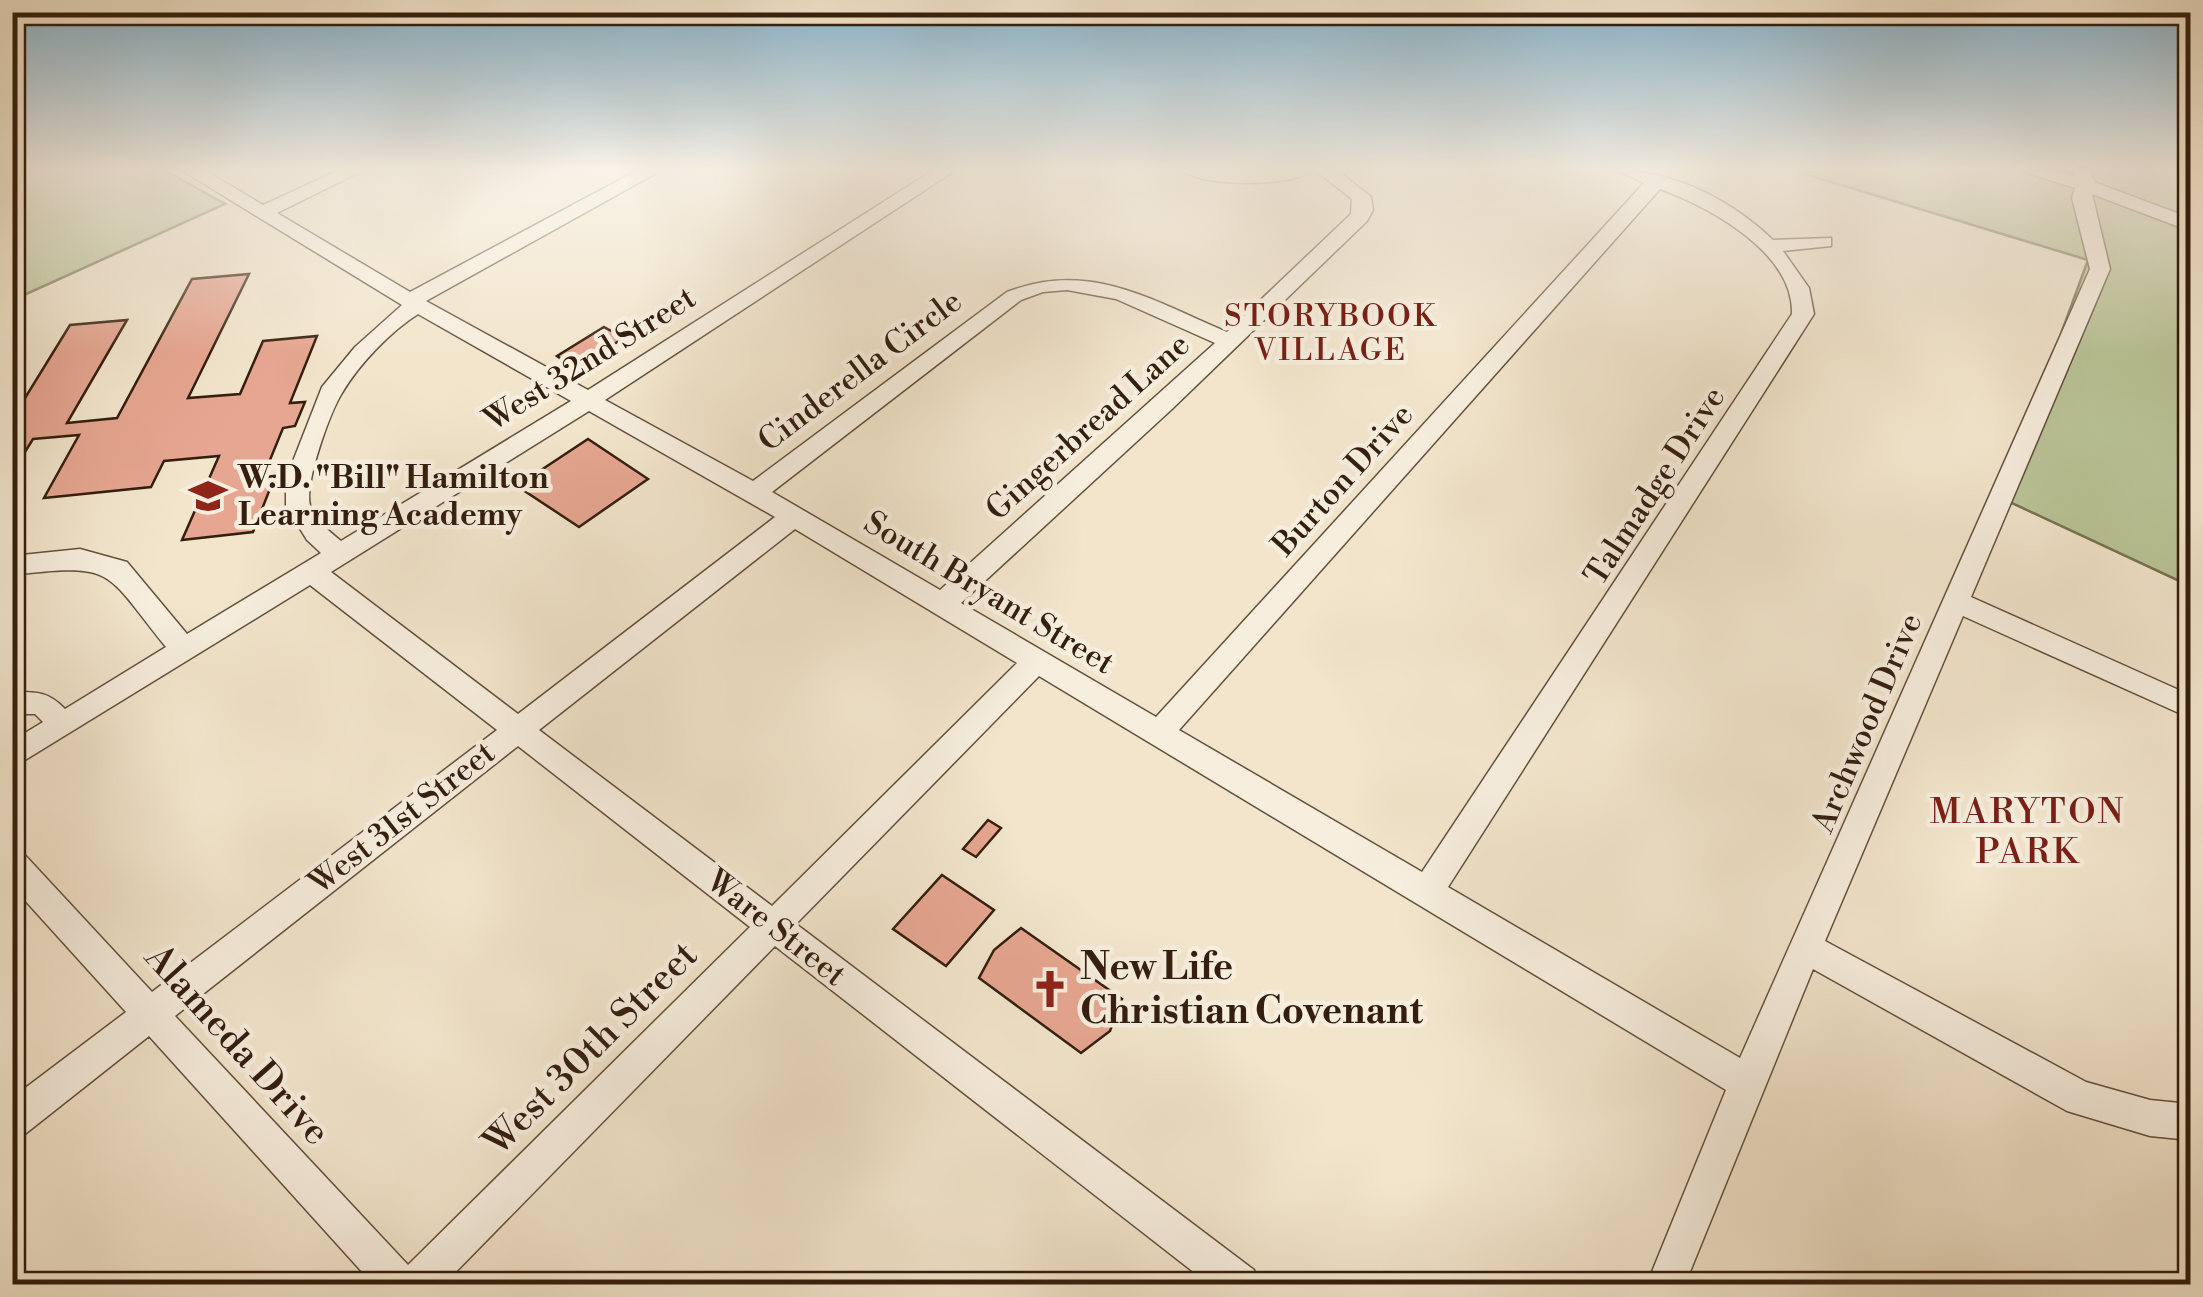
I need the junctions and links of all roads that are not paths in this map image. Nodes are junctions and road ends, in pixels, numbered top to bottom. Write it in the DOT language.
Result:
graph roads {
  1 [pos="293,232"];
  2 [pos="542,232"];
  3 [pos="850,232"];
  4 [pos="1344,232"];
  5 [pos="1610,232"];
  6 [pos="1752,232"];
  7 [pos="2091,232"];
  8 [pos="1824,242"];
  9 [pos="1770,246"];
  10 [pos="414,303"];
  11 [pos="1230,342"];
  12 [pos="588,399"];
  13 [pos="754,492"];
  14 [pos="793,517"];
  15 [pos="339,553"];
  16 [pos="12,566"];
  17 [pos="312,571"];
  18 [pos="1957,602"];
  19 [pos="941,605"];
  20 [pos="184,650"];
  21 [pos="1037,661"];
  22 [pos="12,704"];
  23 [pos="2190,707"];
  24 [pos="62,726"];
  25 [pos="517,729"];
  26 [pos="1158,734"];
  27 [pos="12,756"];
  28 [pos="12,863"];
  29 [pos="1426,893"];
  30 [pos="774,926"];
  31 [pos="1807,949"];
  32 [pos="152,1014"];
  33 [pos="1746,1082"];
  34 [pos="12,1122"];
  35 [pos="2190,1122"];
  36 [pos="398,1284"];
  37 [pos="418,1284"];
  38 [pos="1240,1284"];
  39 [pos="1666,1284"];
  1 -- 10 [label="street, South Bryant Street"];
  2 -- 10 [label="street"];
  3 -- 12 [label="street, West 32nd Street"];
  4 -- 11 [label="street, Gingerbread Lane"];
  5 -- 26 [label="street, Burton Drive"];
  6 -- 9 [label="street, Talmadge Drive"];
  7 -- 18 [label="street, Archwood Drive"];
  8 -- 9 [label="street"];
  9 -- 29 [label="street, Talmadge Drive"];
  10 -- 12 [label="street, South Bryant Street"];
  10 -- 15 [label="street"];
  11 -- 13 [label="street, Cinderella Circle"];
  11 -- 19 [label="street, Gingerbread Lane"];
  12 -- 13 [label="street, South Bryant Street"];
  12 -- 15 [label="street, West 32nd Street"];
  13 -- 14 [label="street, South Bryant Street"];
  14 -- 19 [label="street, South Bryant Street"];
  14 -- 25 [label="street, West 31st Street"];
  15 -- 17 [label="street, West 32nd Street"];
  16 -- 20 [label="street"];
  17 -- 20 [label="street, West 32nd Street"];
  17 -- 25 [label="street, Ware Street"];
  18 -- 23 [label="street"];
  18 -- 31 [label="street, Archwood Drive"];
  19 -- 21 [label="street, South Bryant Street"];
  20 -- 24 [label="street, West 32nd Street"];
  21 -- 26 [label="street, South Bryant Street"];
  21 -- 30 [label="street, West 30th Street"];
  22 -- 24 [label="street"];
  24 -- 27 [label="street, West 32nd Street"];
  25 -- 30 [label="street, Ware Street"];
  25 -- 32 [label="street, West 31st Street"];
  26 -- 29 [label="street, South Bryant Street"];
  28 -- 32 [label="street, Alameda Drive"];
  29 -- 33 [label="street, South Bryant Street"];
  30 -- 37 [label="street, West 30th Street"];
  30 -- 38 [label="street, Ware Street"];
  31 -- 33 [label="street, Archwood Drive"];
  31 -- 35 [label="street"];
  32 -- 34 [label="street, West 31st Street"];
  32 -- 36 [label="street, Alameda Drive"];
  33 -- 39 [label="street, Archwood Drive"];
}
